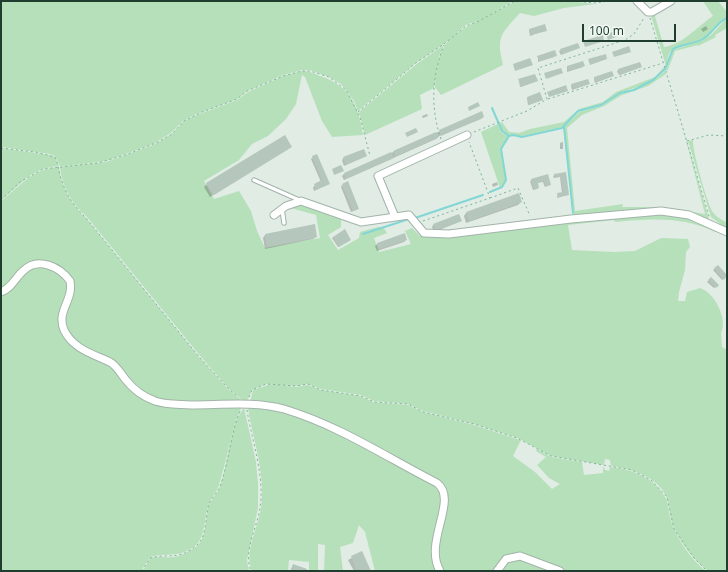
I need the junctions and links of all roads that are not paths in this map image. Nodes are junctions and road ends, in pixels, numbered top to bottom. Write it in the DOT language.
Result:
graph roads {
  1 [pos="637,1"];
  2 [pos="671,1"];
  3 [pos="467,135"];
  4 [pos="254,180"];
  5 [pos="300,201"];
  6 [pos="282,209"];
  7 [pos="274,215"];
  8 [pos="395,217"];
  9 [pos="284,223"];
  10 [pos="727,232"];
  11 [pos="1,292"];
  12 [pos="440,571"];
  13 [pos="497,571"];
  14 [pos="560,571"];
  1 -- 2 [label="street"];
  3 -- 8 [label="street"];
  4 -- 5 [label="lane"];
  5 -- 6 [label="street"];
  5 -- 8 [label="street"];
  6 -- 7 [label="street"];
  6 -- 9 [label="lane"];
  8 -- 10 [label="street"];
  11 -- 12 [label="street"];
  13 -- 14 [label="street"];
}
